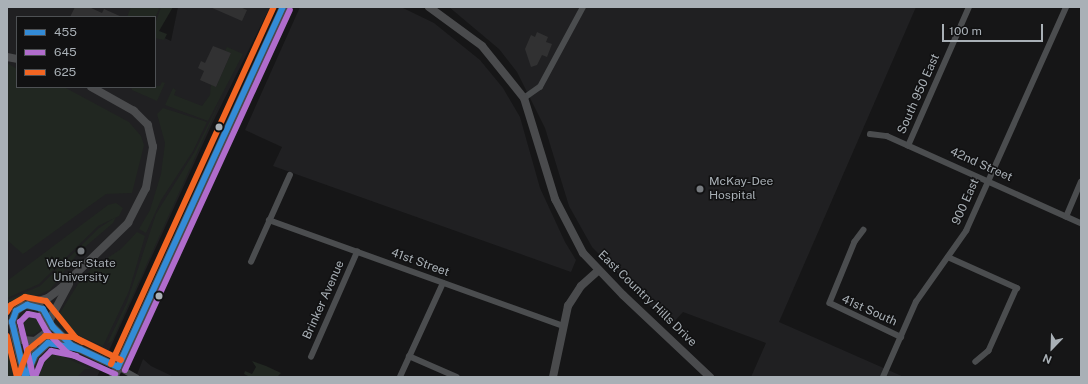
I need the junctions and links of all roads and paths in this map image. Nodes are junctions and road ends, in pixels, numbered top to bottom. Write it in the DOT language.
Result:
graph roads {
  1 [pos="283,7"];
  2 [pos="429,7"];
  3 [pos="583,7"];
  4 [pos="969,7"];
  5 [pos="1066,7"];
  6 [pos="93,88"];
  7 [pos="524,98"];
  8 [pos="870,134"];
  9 [pos="908,146"];
  10 [pos="290,175"];
  11 [pos="988,181"];
  12 [pos="1081,182"];
  13 [pos="1066,217"];
  14 [pos="269,220"];
  15 [pos="1081,223"];
  16 [pos="864,230"];
  17 [pos="357,252"];
  18 [pos="948,257"];
  19 [pos="250,262"];
  20 [pos="599,270"];
  21 [pos="76,272"];
  22 [pos="442,283"];
  23 [pos="27,305"];
  24 [pos="49,322"];
  25 [pos="563,326"];
  26 [pos="13,330"];
  27 [pos="901,337"];
  28 [pos="36,341"];
  29 [pos="48,343"];
  30 [pos="71,345"];
  31 [pos="409,356"];
  32 [pos="311,357"];
  33 [pos="976,362"];
  34 [pos="118,367"];
  35 [pos="26,376"];
  36 [pos="113,377"];
  37 [pos="136,377"];
  38 [pos="400,377"];
  39 [pos="457,377"];
  40 [pos="553,377"];
  41 [pos="710,377"];
  42 [pos="883,377"];
  1 -- 34 [label="main road"];
  2 -- 7 [label="street"];
  3 -- 7 [label="street"];
  4 -- 9 [label="street, South 950 East"];
  5 -- 11 [label="street, 900 East"];
  6 -- 21 [label="street"];
  7 -- 20 [label="street, East Country Hills Drive"];
  8 -- 9 [label="street, 42nd Street"];
  9 -- 11 [label="street, 42nd Street"];
  10 -- 14 [label="street"];
  11 -- 13 [label="street, 42nd Street"];
  11 -- 18 [label="street, 900 East"];
  12 -- 13 [label="street"];
  13 -- 15 [label="street, 42nd Street"];
  14 -- 17 [label="street, 41st Street"];
  14 -- 19 [label="street"];
  16 -- 27 [label="street, 41st South"];
  17 -- 22 [label="street, 41st Street"];
  17 -- 32 [label="street, Brinker Avenue"];
  18 -- 27 [label="street, 900 East"];
  18 -- 33 [label="street"];
  20 -- 25 [label="street"];
  20 -- 41 [label="street, East Country Hills Drive"];
  21 -- 23 [label="street"];
  21 -- 24 [label="street"];
  22 -- 25 [label="street, 41st Street"];
  22 -- 31 [label="street"];
  23 -- 24 [label="street"];
  23 -- 26 [label="street"];
  24 -- 28 [label="street"];
  24 -- 30 [label="street"];
  25 -- 40 [label="street"];
  26 -- 28 [label="street"];
  26 -- 35 [label="street"];
  27 -- 42 [label="street, 900 East"];
  28 -- 29 [label="street"];
  28 -- 35 [label="street"];
  29 -- 30 [label="street"];
  29 -- 35 [label="street"];
  30 -- 34 [label="street"];
  31 -- 38 [label="street"];
  31 -- 39 [label="street"];
  34 -- 36 [label="main road"];
  34 -- 37 [label="street"];
}
